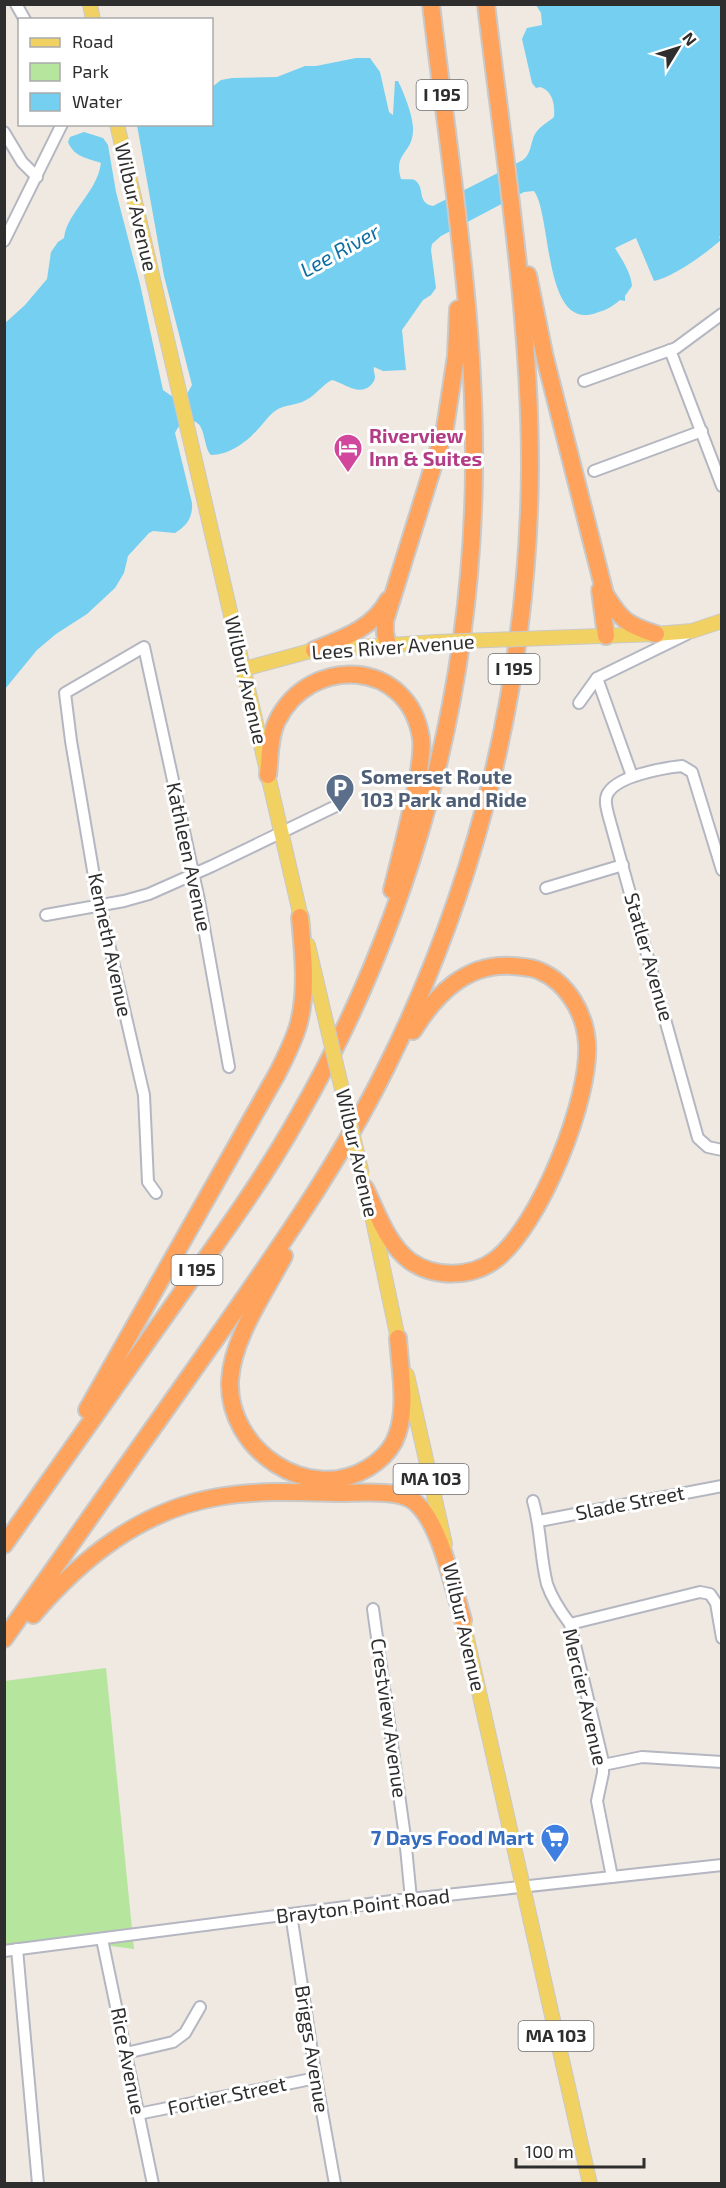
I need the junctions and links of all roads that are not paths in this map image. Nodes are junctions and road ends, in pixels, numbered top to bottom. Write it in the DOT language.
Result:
graph roads {
  1 [pos="16,4"];
  2 [pos="430,4"];
  3 [pos="486,4"];
  4 [pos="24,18"];
  5 [pos="61,126"];
  6 [pos="117,126"];
  7 [pos="4,132"];
  8 [pos="37,177"];
  9 [pos="511,212"];
  10 [pos="4,242"];
  11 [pos="460,244"];
  12 [pos="722,314"];
  13 [pos="670,350"];
  14 [pos="584,381"];
  15 [pos="702,431"];
  16 [pos="594,471"];
  17 [pos="722,486"];
  18 [pos="595,553"];
  19 [pos="396,582"];
  20 [pos="722,621"];
  21 [pos="692,631"];
  22 [pos="656,634"];
  23 [pos="606,636"];
  24 [pos="388,645"];
  25 [pos="144,647"];
  26 [pos="314,650"];
  27 [pos="244,669"];
  28 [pos="597,678"];
  29 [pos="579,703"];
  30 [pos="268,776"];
  31 [pos="632,776"];
  32 [pos="338,804"];
  33 [pos="281,832"];
  34 [pos="623,865"];
  35 [pos="722,870"];
  36 [pos="192,875"];
  37 [pos="546,888"];
  38 [pos="100,905"];
  39 [pos="45,915"];
  40 [pos="300,917"];
  41 [pos="367,982"];
  42 [pos="229,1068"];
  43 [pos="371,1097"];
  44 [pos="722,1150"];
  45 [pos="324,1179"];
  46 [pos="364,1181"];
  47 [pos="156,1193"];
  48 [pos="398,1338"];
  49 [pos="722,1486"];
  50 [pos="533,1501"];
  51 [pos="32,1505"];
  52 [pos="539,1521"];
  53 [pos="4,1545"];
  54 [pos="373,1610"];
  55 [pos="463,1620"];
  56 [pos="570,1624"];
  57 [pos="722,1638"];
  58 [pos="4,1639"];
  59 [pos="4,1647"];
  60 [pos="722,1762"];
  61 [pos="603,1765"];
  62 [pos="722,1865"];
  63 [pos="612,1877"];
  64 [pos="524,1887"];
  65 [pos="411,1899"];
  66 [pos="291,1914"];
  67 [pos="102,1939"];
  68 [pos="17,1950"];
  69 [pos="4,1951"];
  70 [pos="200,2007"];
  71 [pos="126,2053"];
  72 [pos="316,2078"];
  73 [pos="138,2114"];
  74 [pos="38,2184"];
  75 [pos="153,2184"];
  76 [pos="335,2184"];
  77 [pos="590,2184"];
  1 -- 4 [label="street"];
  2 -- 11 [label="highway, I 195"];
  3 -- 9 [label="highway, I 195"];
  5 -- 8 [label="street"];
  6 -- 27 [label="main road, Wilbur Avenue / MA 103"];
  7 -- 8 [label="street"];
  8 -- 10 [label="street"];
  9 -- 18 [label="highway"];
  9 -- 43 [label="highway, I 195"];
  11 -- 19 [label="highway"];
  11 -- 41 [label="highway, I 195"];
  12 -- 13 [label="street"];
  13 -- 14 [label="street"];
  13 -- 15 [label="street"];
  15 -- 16 [label="street"];
  15 -- 17 [label="street"];
  18 -- 22 [label="highway"];
  18 -- 23 [label="highway"];
  19 -- 24 [label="highway"];
  19 -- 26 [label="highway"];
  20 -- 21 [label="main road, Lees River Avenue"];
  21 -- 22 [label="main road, Lees River Avenue"];
  21 -- 28 [label="street"];
  22 -- 23 [label="main road, Lees River Avenue"];
  23 -- 24 [label="main road, Lees River Avenue, bridge"];
  24 -- 26 [label="main road, Lees River Avenue"];
  25 -- 36 [label="street, Kathleen Avenue"];
  25 -- 38 [label="street, Kenneth Avenue"];
  26 -- 27 [label="main road, Lees River Avenue"];
  27 -- 30 [label="main road, Wilbur Avenue / MA 103"];
  28 -- 29 [label="street"];
  28 -- 31 [label="street"];
  30 -- 33 [label="main road, Wilbur Avenue / MA 103"];
  30 -- 41 [label="highway"];
  31 -- 34 [label="street, Statler Avenue"];
  31 -- 35 [label="street"];
  32 -- 33 [label="street"];
  33 -- 36 [label="street"];
  33 -- 40 [label="main road, Wilbur Avenue / MA 103"];
  34 -- 37 [label="street"];
  34 -- 44 [label="street, Statler Avenue"];
  36 -- 38 [label="street"];
  36 -- 42 [label="street, Kathleen Avenue"];
  38 -- 39 [label="street"];
  38 -- 47 [label="street, Kenneth Avenue"];
  40 -- 46 [label="main road, Wilbur Avenue / MA 103, bridge"];
  40 -- 51 [label="highway"];
  41 -- 51 [label="highway, I 195"];
  43 -- 45 [label="highway, I 195"];
  43 -- 46 [label="highway"];
  45 -- 48 [label="highway"];
  45 -- 58 [label="highway, I 195"];
  46 -- 48 [label="main road, Wilbur Avenue / MA 103"];
  48 -- 55 [label="main road, Wilbur Avenue / MA 103"];
  49 -- 52 [label="street, Slade Street"];
  50 -- 52 [label="street, Mercier Avenue"];
  51 -- 53 [label="highway, I 195"];
  52 -- 56 [label="street, Mercier Avenue"];
  54 -- 65 [label="street, Crestview Avenue"];
  55 -- 59 [label="highway"];
  55 -- 64 [label="main road, Wilbur Avenue / MA 103"];
  56 -- 57 [label="street"];
  56 -- 61 [label="street, Mercier Avenue"];
  60 -- 61 [label="street"];
  61 -- 63 [label="street, Mercier Avenue"];
  62 -- 63 [label="street, Brayton Point Road"];
  63 -- 64 [label="street, Brayton Point Road"];
  64 -- 65 [label="street, Brayton Point Road"];
  64 -- 77 [label="main road, Wilbur Avenue / MA 103"];
  65 -- 66 [label="street, Brayton Point Road"];
  66 -- 67 [label="street, Brayton Point Road"];
  66 -- 72 [label="street, Briggs Avenue"];
  67 -- 68 [label="street, Brayton Point Road"];
  67 -- 71 [label="street, Rice Avenue"];
  68 -- 69 [label="street, Brayton Point Road"];
  68 -- 74 [label="street"];
  70 -- 71 [label="street"];
  71 -- 73 [label="street, Rice Avenue"];
  72 -- 73 [label="street, Fortier Street"];
  72 -- 76 [label="street, Briggs Avenue"];
  73 -- 75 [label="street, Rice Avenue"];
}
